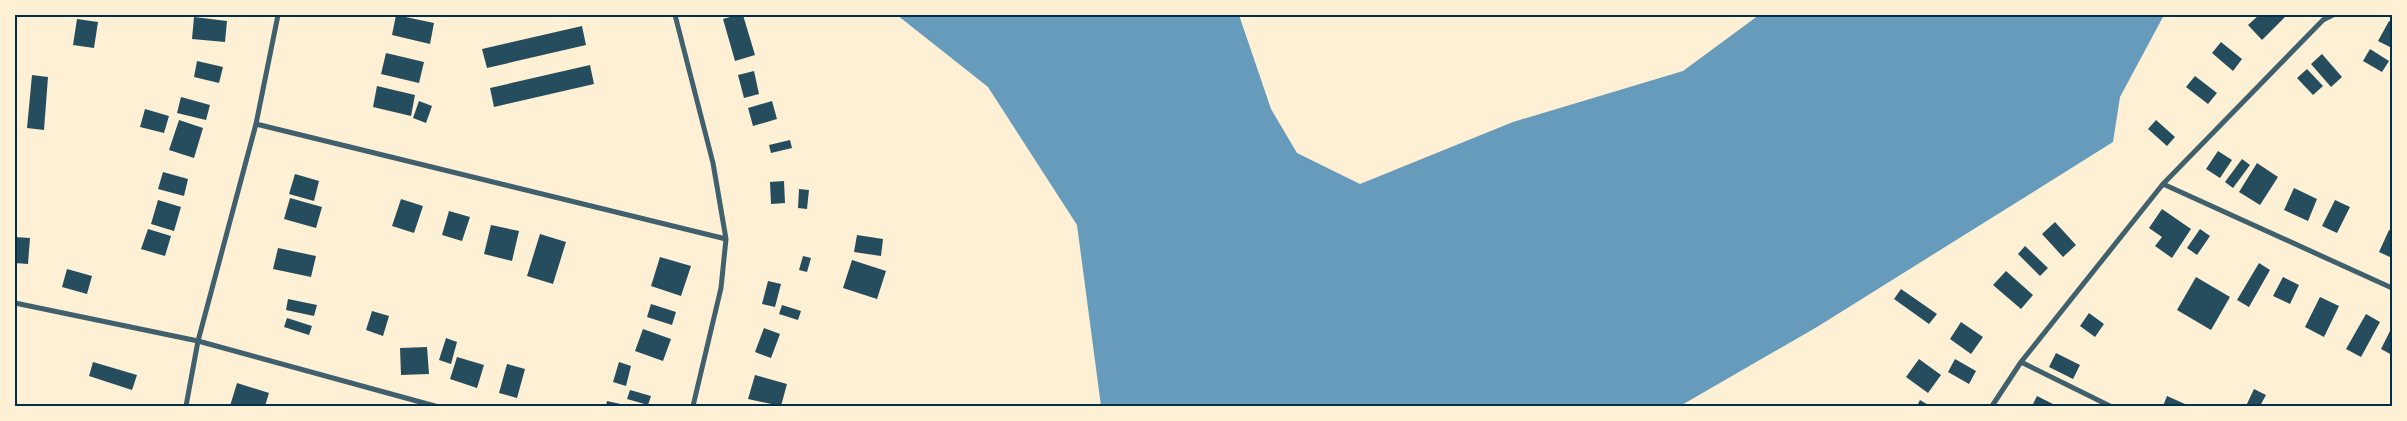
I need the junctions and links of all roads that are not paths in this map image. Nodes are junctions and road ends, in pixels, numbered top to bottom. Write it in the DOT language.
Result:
graph roads {
  1 [pos="278,15"];
  2 [pos="676,15"];
  3 [pos="2333,15"];
  4 [pos="256,124"];
  5 [pos="2163,184"];
  6 [pos="726,239"];
  7 [pos="2392,288"];
  8 [pos="15,302"];
  9 [pos="198,341"];
  10 [pos="2021,362"];
  11 [pos="186,406"];
  12 [pos="435,406"];
  13 [pos="693,406"];
  14 [pos="1992,406"];
  15 [pos="2110,406"];
  1 -- 4 [label="street"];
  2 -- 6 [label="street"];
  3 -- 5 [label="street"];
  4 -- 6 [label="street"];
  4 -- 9 [label="street"];
  5 -- 7 [label="street"];
  5 -- 10 [label="street"];
  6 -- 13 [label="street"];
  8 -- 9 [label="street"];
  9 -- 11 [label="street"];
  9 -- 12 [label="street"];
  10 -- 14 [label="street"];
  10 -- 15 [label="street"];
}
